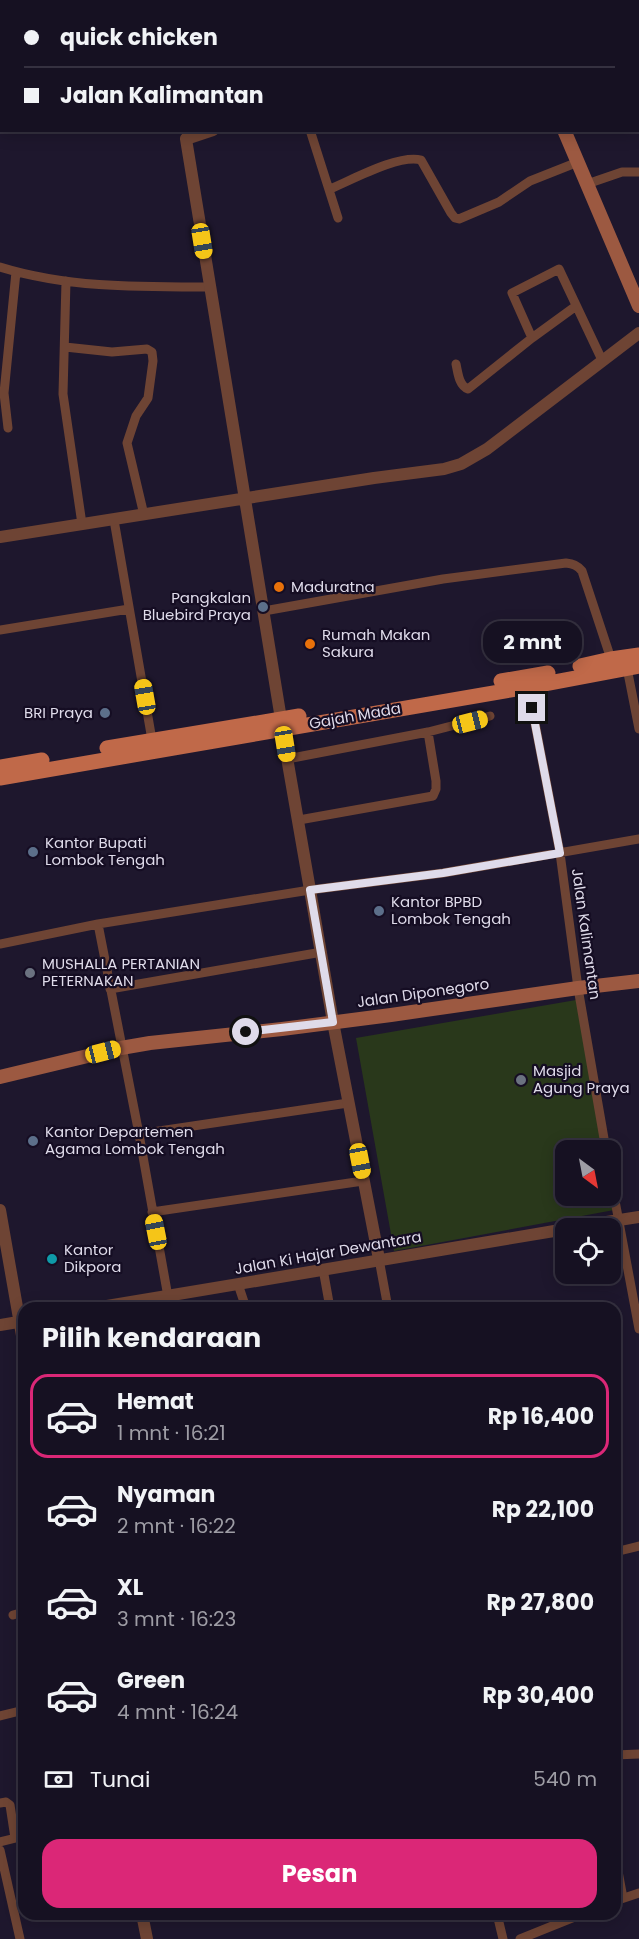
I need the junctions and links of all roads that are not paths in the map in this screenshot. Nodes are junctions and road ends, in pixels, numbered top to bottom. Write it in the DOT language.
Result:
graph roads {
  1 [pos="202,132"];
  2 [pos="311,132"];
  3 [pos="565,132"];
  4 [pos="185,135"];
  5 [pos="578,162"];
  6 [pos="639,171"];
  7 [pos="587,184"];
  8 [pos="330,189"];
  9 [pos="338,218"];
  10 [pos="0,267"];
  11 [pos="16,272"];
  12 [pos="66,282"];
  13 [pos="209,287"];
  14 [pos="576,306"];
  15 [pos="639,306"];
  16 [pos="639,333"];
  17 [pos="532,338"];
  18 [pos="65,347"];
  19 [pos="602,360"];
  20 [pos="456,364"];
  21 [pos="8,428"];
  22 [pos="244,499"];
  23 [pos="144,515"];
  24 [pos="114,520"];
  25 [pos="82,524"];
  26 [pos="0,537"];
  27 [pos="129,609"];
  28 [pos="264,611"];
  29 [pos="0,630"];
  30 [pos="639,656"];
  31 [pos="623,666"];
  32 [pos="528,687"];
  33 [pos="434,698"];
  34 [pos="490,716"];
  35 [pos="282,724"];
  36 [pos="639,729"];
  37 [pos="428,732"];
  38 [pos="152,740"];
  39 [pos="287,759"];
  40 [pos="72,760"];
  41 [pos="0,767"];
  42 [pos="0,778"];
  43 [pos="299,820"];
  44 [pos="639,839"];
  45 [pos="560,853"];
  46 [pos="310,890"];
  47 [pos="98,924"];
  48 [pos="0,944"];
  49 [pos="322,952"];
  50 [pos="639,981"];
  51 [pos="110,988"];
  52 [pos="578,988"];
  53 [pos="333,1022"];
  54 [pos="121,1048"];
  55 [pos="0,1077"];
  56 [pos="348,1103"];
  57 [pos="139,1134"];
  58 [pos="604,1140"];
  59 [pos="363,1181"];
  60 [pos="0,1210"];
  61 [pos="152,1212"];
  62 [pos="639,1217"];
  63 [pos="621,1220"];
  64 [pos="555,1231"];
  65 [pos="621,1231"];
  66 [pos="378,1259"];
  67 [pos="323,1269"];
  68 [pos="238,1284"];
  69 [pos="168,1295"];
  70 [pos="129,1302"];
  71 [pos="169,1302"];
  72 [pos="244,1302"];
  73 [pos="329,1302"];
  74 [pos="387,1302"];
  75 [pos="18,1305"];
  76 [pos="18,1322"];
  77 [pos="0,1326"];
  78 [pos="639,1329"];
  79 [pos="639,1546"];
  80 [pos="621,1550"];
  81 [pos="18,1614"];
  82 [pos="13,1615"];
  83 [pos="18,1712"];
  84 [pos="0,1716"];
  85 [pos="639,1754"];
  86 [pos="621,1755"];
  87 [pos="0,1803"];
  88 [pos="18,1831"];
  89 [pos="18,1838"];
  90 [pos="0,1842"];
  91 [pos="0,1850"];
  92 [pos="639,1893"];
  93 [pos="621,1899"];
  94 [pos="143,1920"];
  95 [pos="498,1920"];
  96 [pos="564,1920"];
  97 [pos="20,1939"];
  98 [pos="147,1939"];
  99 [pos="503,1939"];
  100 [pos="520,1939"];
  1 -- 4 [label="street"];
  2 -- 8 [label="street"];
  3 -- 5 [label="main road"];
  4 -- 13 [label="street"];
  5 -- 7 [label="main road"];
  5 -- 8 [label="street"];
  6 -- 7 [label="street"];
  7 -- 15 [label="main road"];
  8 -- 9 [label="street"];
  10 -- 11 [label="street"];
  11 -- 12 [label="street"];
  11 -- 21 [label="street"];
  12 -- 13 [label="street"];
  12 -- 18 [label="street"];
  13 -- 22 [label="street"];
  14 -- 17 [label="street"];
  14 -- 17 [label="street"];
  14 -- 19 [label="street"];
  16 -- 19 [label="street"];
  17 -- 20 [label="street"];
  18 -- 23 [label="street"];
  18 -- 25 [label="street"];
  19 -- 22 [label="street"];
  22 -- 23 [label="street"];
  22 -- 28 [label="street"];
  23 -- 24 [label="street"];
  24 -- 25 [label="street"];
  24 -- 27 [label="street"];
  25 -- 26 [label="street"];
  27 -- 29 [label="street"];
  27 -- 38 [label="street"];
  28 -- 31 [label="street"];
  28 -- 35 [label="street"];
  30 -- 31 [label="main road, Gajah Mada"];
  31 -- 32 [label="main road, Gajah Mada"];
  31 -- 33 [label="main road, Gajah Mada"];
  31 -- 36 [label="street"];
  32 -- 33 [label="main road, Gajah Mada"];
  32 -- 45 [label="street, Jalan Kalimantan"];
  33 -- 35 [label="main road, Gajah Mada"];
  34 -- 37 [label="street"];
  35 -- 38 [label="main road, Gajah Mada"];
  35 -- 39 [label="street"];
  35 -- 40 [label="main road, Gajah Mada"];
  37 -- 39 [label="street"];
  37 -- 43 [label="street"];
  38 -- 40 [label="main road, Gajah Mada"];
  39 -- 43 [label="street"];
  40 -- 41 [label="main road, Gajah Mada"];
  40 -- 42 [label="main road, Gajah Mada"];
  43 -- 46 [label="street"];
  44 -- 45 [label="street"];
  45 -- 46 [label="street"];
  45 -- 52 [label="street, Jalan Kalimantan"];
  46 -- 47 [label="street"];
  46 -- 49 [label="street"];
  47 -- 48 [label="street"];
  47 -- 51 [label="street"];
  49 -- 51 [label="street"];
  49 -- 53 [label="street"];
  50 -- 52 [label="main road, Jalan Diponegoro"];
  51 -- 54 [label="street"];
  52 -- 53 [label="main road, Jalan Diponegoro"];
  52 -- 58 [label="street, Jalan Kalimantan"];
  53 -- 54 [label="main road, Jalan Diponegoro"];
  53 -- 56 [label="street"];
  54 -- 55 [label="main road, Jalan Diponegoro"];
  54 -- 57 [label="street"];
  56 -- 57 [label="street"];
  56 -- 59 [label="street"];
  57 -- 61 [label="street"];
  59 -- 61 [label="street"];
  59 -- 66 [label="street"];
  60 -- 75 [label="street"];
  61 -- 69 [label="street"];
  62 -- 63 [label="street, Jalan Ki Hajar Dewantara"];
  64 -- 66 [label="street, Jalan Ki Hajar Dewantara"];
  65 -- 78 [label="street"];
  66 -- 67 [label="street, Jalan Ki Hajar Dewantara"];
  66 -- 74 [label="street"];
  67 -- 68 [label="street, Jalan Ki Hajar Dewantara"];
  67 -- 73 [label="street"];
  68 -- 69 [label="street, Jalan Ki Hajar Dewantara"];
  68 -- 72 [label="street"];
  69 -- 70 [label="street, Jalan Ki Hajar Dewantara"];
  69 -- 71 [label="street"];
  76 -- 77 [label="street"];
  79 -- 80 [label="street"];
  81 -- 82 [label="street"];
  83 -- 84 [label="street"];
  85 -- 86 [label="street"];
  87 -- 88 [label="street"];
  89 -- 90 [label="street"];
  91 -- 97 [label="street"];
  92 -- 93 [label="street"];
  94 -- 98 [label="street"];
  95 -- 99 [label="street"];
  96 -- 100 [label="street"];
}
